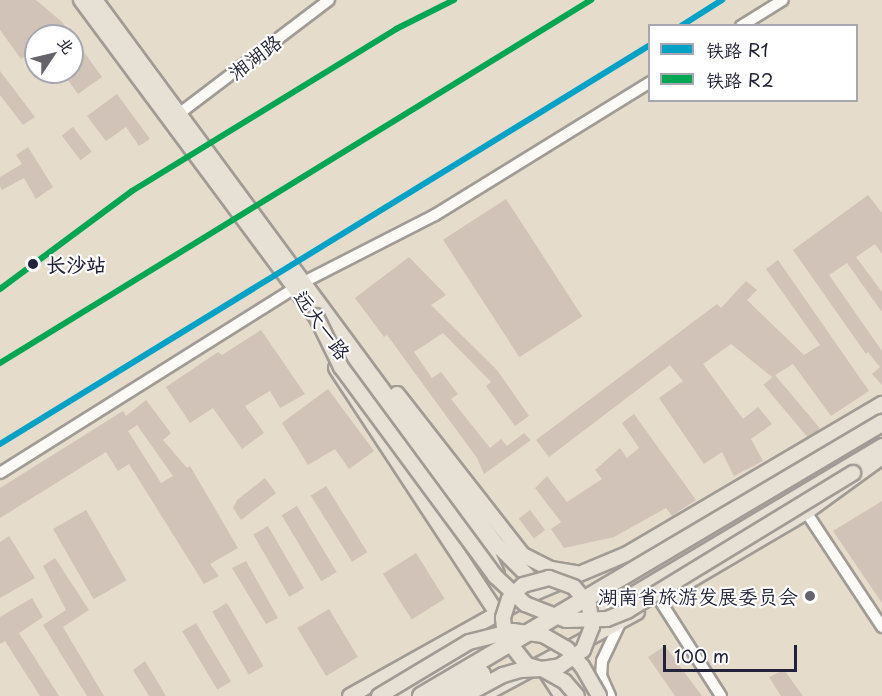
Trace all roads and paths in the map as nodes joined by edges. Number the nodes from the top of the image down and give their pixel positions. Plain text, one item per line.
1 (81, 0) edge
2 (95, 0) edge
3 (329, 0) edge
4 (783, 0) edge
5 (744, 24) edge
6 (648, 83) edge
7 (180, 113) junction
8 (299, 288) junction
9 (316, 316) junction
10 (349, 344) junction
11 (882, 404) edge
12 (882, 423) edge
13 (882, 435) edge
14 (882, 446) edge
15 (882, 456) edge
16 (786, 465) junction
17 (0, 474) edge
18 (806, 512) junction
19 (579, 573) junction
20 (532, 580) junction
21 (581, 592) junction
22 (509, 599) junction
23 (659, 599) junction
24 (498, 615) junction
25 (592, 619) junction
26 (621, 621) junction
27 (882, 627) edge
28 (505, 637) junction
29 (583, 650) junction
30 (541, 666) junction
31 (350, 696) edge
32 (379, 696) edge
33 (400, 696) edge
34 (420, 696) edge
35 (444, 696) edge
36 (464, 696) edge
37 (481, 696) edge
38 (562, 696) edge
39 (577, 696) edge
40 (592, 696) edge
41 (599, 696) edge
42 (610, 696) edge
43 (721, 696) edge

1 - 8 main road, 远大一路
2 - 7 main road, 远大一路
3 - 7 street, 湘湖路
4 - 5 street
6 - 8 street
7 - 8 main road, 远大一路
8 - 9 main road, 远大一路
8 - 10 main road, 远大一路
8 - 17 street
8 - 24 main road
9 - 15 main road, bridge
9 - 22 main road, 远大一路, bridge
10 - 19 main road
10 - 20 main road, 远大一路
11 - 16 main road
12 - 34 highway, bridge
13 - 35 highway, bridge
14 - 25 main road
15 - 18 main road
16 - 19 main road
16 - 21 main road
18 - 23 main road
18 - 27 street
19 - 24 main road
20 - 21 main road, bridge
20 - 22 main road, bridge
21 - 25 main road, bridge
22 - 28 main road, bridge
23 - 26 main road
23 - 43 street
24 - 31 main road
25 - 29 main road, bridge
26 - 30 main road
26 - 42 street
28 - 30 main road, bridge
28 - 33 main road
29 - 30 main road, bridge
29 - 40 main road, bridge
30 - 36 main road, bridge
30 - 37 main road
30 - 38 main road
30 - 39 main road, bridge
32 - 41 main road, bridge

